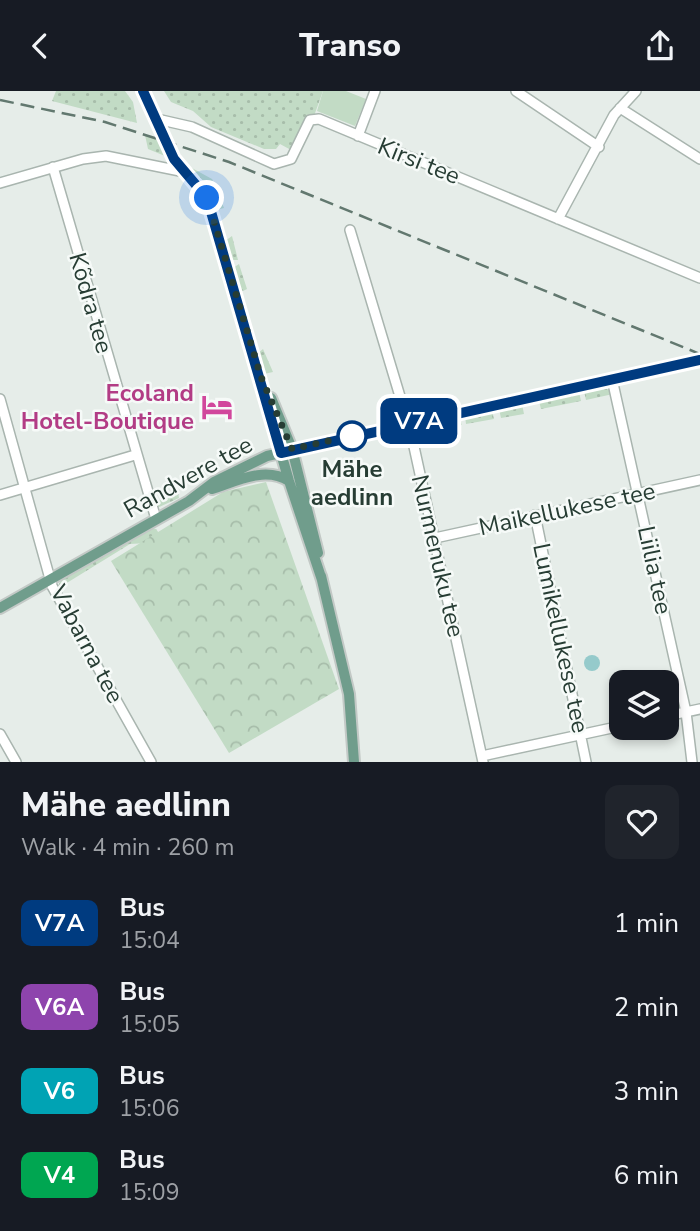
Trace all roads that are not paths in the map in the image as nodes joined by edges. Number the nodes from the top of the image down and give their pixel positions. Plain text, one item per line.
1 (143, 91) edge
2 (375, 91) edge
3 (516, 91) edge
4 (636, 91) edge
5 (620, 108) junction
6 (157, 119) junction
7 (358, 136) junction
8 (599, 147) junction
9 (700, 159) edge
10 (52, 167) junction
11 (185, 172) junction
12 (0, 183) edge
13 (558, 219) junction
14 (350, 230) dead end
15 (700, 278) edge
16 (700, 361) edge
17 (677, 365) joint
18 (261, 377) junction
19 (612, 379) junction
20 (0, 399) edge
21 (408, 424) junction
22 (292, 449) junction
23 (281, 453) junction
24 (135, 455) junction
25 (700, 480) edge
26 (289, 481) junction
27 (26, 488) junction
28 (203, 492) junction
29 (637, 494) junction
30 (0, 495) edge
31 (535, 515) junction
32 (156, 519) junction
33 (435, 538) junction
34 (52, 579) junction
35 (322, 580) junction
36 (0, 608) edge
37 (700, 709) edge
38 (685, 712) junction
39 (679, 713) edge
40 (609, 728) edge
41 (0, 734) edge
42 (581, 734) junction
43 (483, 759) edge
44 (16, 762) edge
45 (151, 762) edge
46 (354, 762) edge
47 (586, 762) edge
48 (692, 762) edge

1 - 6 street
2 - 7 street
3 - 8 street
4 - 5 street
5 - 8 street
5 - 9 street
6 - 7 street, Kirsi tee
6 - 11 street
7 - 13 street, Kirsi tee
8 - 13 street
10 - 11 street
10 - 12 street
10 - 24 street, Kõdra tee
11 - 18 main road
13 - 15 street, Kirsi tee
14 - 21 street, Nurmenuku tee
16 - 17 street, Randvere tee
17 - 19 main road, Randvere tee
18 - 22 main road
18 - 23 main road
19 - 21 main road, Randvere tee
19 - 29 street, Liilia tee
20 - 27 street, Vabarna tee
21 - 22 main road, Randvere tee
21 - 33 street, Nurmenuku tee
22 - 23 main road, Randvere tee
22 - 35 main road
23 - 26 main road
23 - 28 main road, Randvere tee
24 - 27 street
24 - 32 street, Kõdra tee
25 - 29 street, Maikellukese tee
26 - 28 main road
26 - 35 main road
27 - 30 street
27 - 34 street, Vabarna tee
28 - 32 main road, Randvere tee
29 - 31 street, Maikellukese tee
29 - 38 street, Liilia tee
31 - 33 street, Maikellukese tee
31 - 42 street, Lumikellukese tee
32 - 34 main road, Randvere tee
33 - 43 street, Nurmenuku tee
34 - 36 main road, Randvere tee
34 - 45 street, Vabarna tee
35 - 46 main road
37 - 38 street
38 - 39 street
38 - 48 street, Liilia tee
40 - 42 street
41 - 44 street
42 - 43 street
42 - 47 street, Lumikellukese tee

